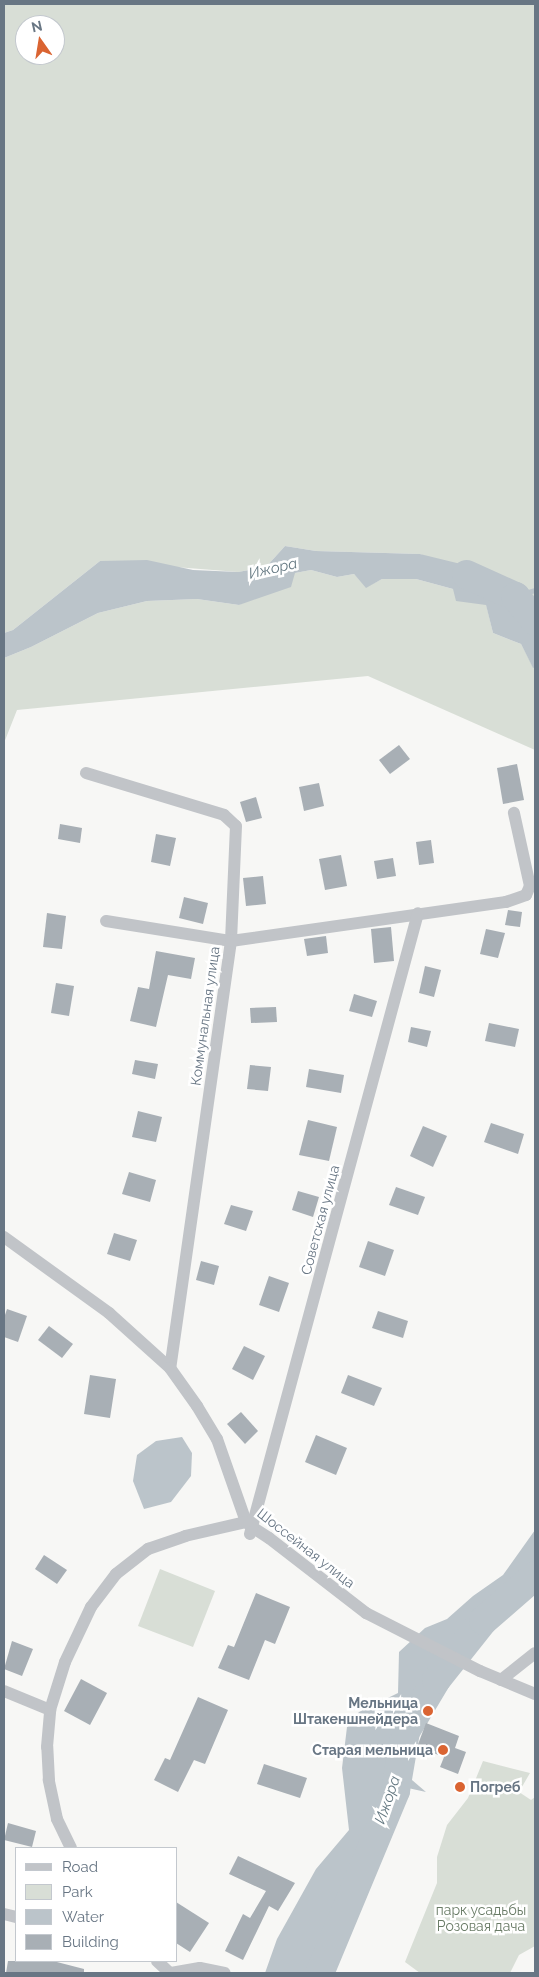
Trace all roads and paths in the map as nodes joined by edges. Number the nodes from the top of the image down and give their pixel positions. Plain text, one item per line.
1 (86, 773) dead end
2 (514, 813) dead end
3 (418, 913) junction
4 (106, 921) dead end
5 (231, 941) junction
6 (4, 1237) edge
7 (170, 1368) junction
8 (249, 1528) junction
9 (535, 1653) edge
10 (501, 1680) junction
11 (4, 1691) edge
12 (535, 1694) edge
13 (50, 1710) junction
14 (71, 1847) edge
15 (158, 1962) edge
16 (170, 1973) edge
17 (224, 1973) edge

1 - 5 street, Коммунальная улица
2 - 3 street
3 - 5 street
3 - 8 street, Советская улица
4 - 5 street
5 - 7 street, Коммунальная улица
6 - 7 street, Шоссейная улица
7 - 8 street, Шоссейная улица
8 - 10 street, Шоссейная улица
8 - 13 street
9 - 10 street
10 - 12 street, Шоссейная улица
11 - 13 street
13 - 14 street
15 - 16 street
16 - 17 street

